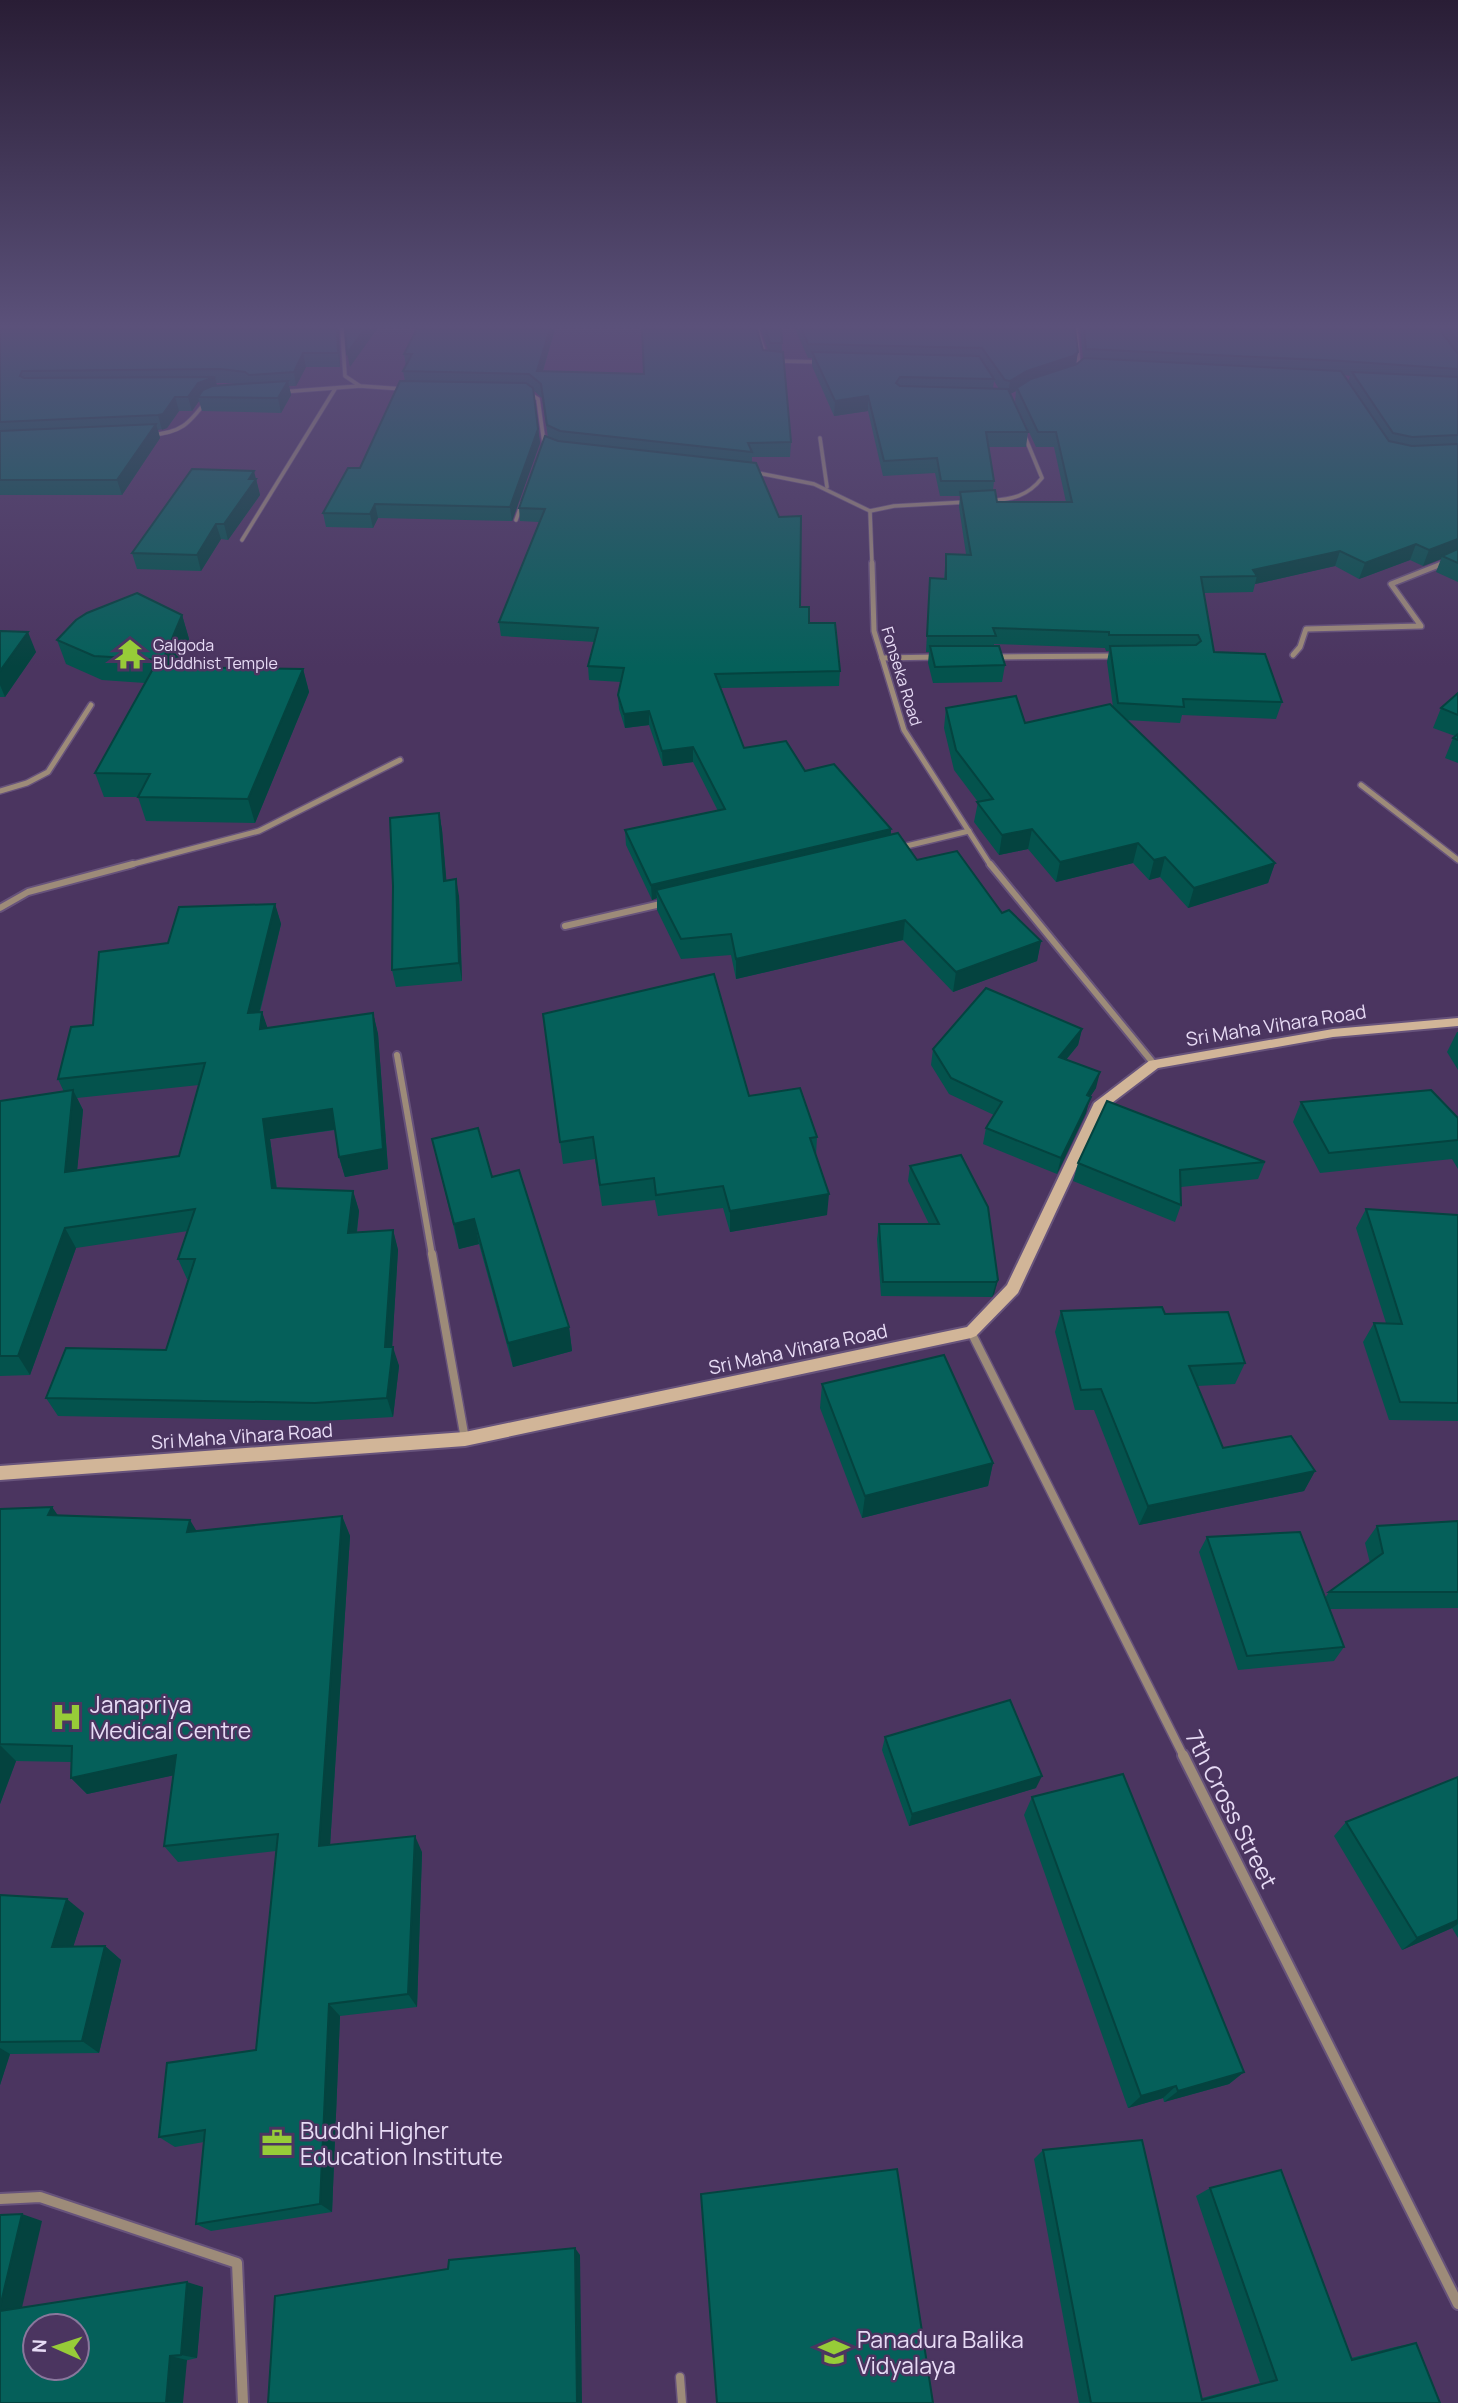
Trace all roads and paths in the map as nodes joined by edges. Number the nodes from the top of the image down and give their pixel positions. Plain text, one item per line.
1 (303, 441) edge
2 (544, 441) edge
3 (821, 441) edge
4 (1027, 441) edge
5 (560, 450) edge
6 (747, 471) edge
7 (827, 487) junction
8 (525, 495) edge
9 (985, 501) edge
10 (973, 502) edge
11 (870, 511) junction
12 (516, 520) dead end
13 (242, 540) dead end
14 (1458, 557) edge
15 (1293, 655) dead end
16 (1124, 656) edge
17 (882, 657) junction
18 (949, 657) edge
19 (990, 657) edge
20 (92, 705) dead end
21 (400, 760) dead end
22 (1361, 785) dead end
23 (0, 791) edge
24 (969, 831) junction
25 (888, 850) edge
26 (1458, 860) edge
27 (673, 901) edge
28 (0, 908) edge
29 (565, 926) dead end
30 (1458, 1022) edge
31 (397, 1055) dead end
32 (1154, 1064) junction
33 (971, 1332) junction
34 (465, 1439) junction
35 (0, 1473) edge
36 (0, 2199) edge
37 (1458, 2304) edge
38 (680, 2377) dead end
39 (243, 2403) edge
40 (682, 2403) edge

1 - 13 street
2 - 5 street
3 - 7 street
4 - 9 street
6 - 7 street
7 - 11 street
8 - 12 street
10 - 11 street
11 - 17 street, Fonseka Road
14 - 15 street
16 - 19 street
17 - 18 street
17 - 24 street, Fonseka Road
20 - 23 street
21 - 28 street
22 - 26 street
24 - 25 street
24 - 32 street, Fonseka Road
27 - 29 street
30 - 32 street, Sri Maha Vihara Road
31 - 34 street
32 - 33 street, Sri Maha Vihara Road
33 - 34 street, Sri Maha Vihara Road
33 - 37 street, 7th Cross Street
34 - 35 street, Sri Maha Vihara Road
36 - 39 street
38 - 40 lane

